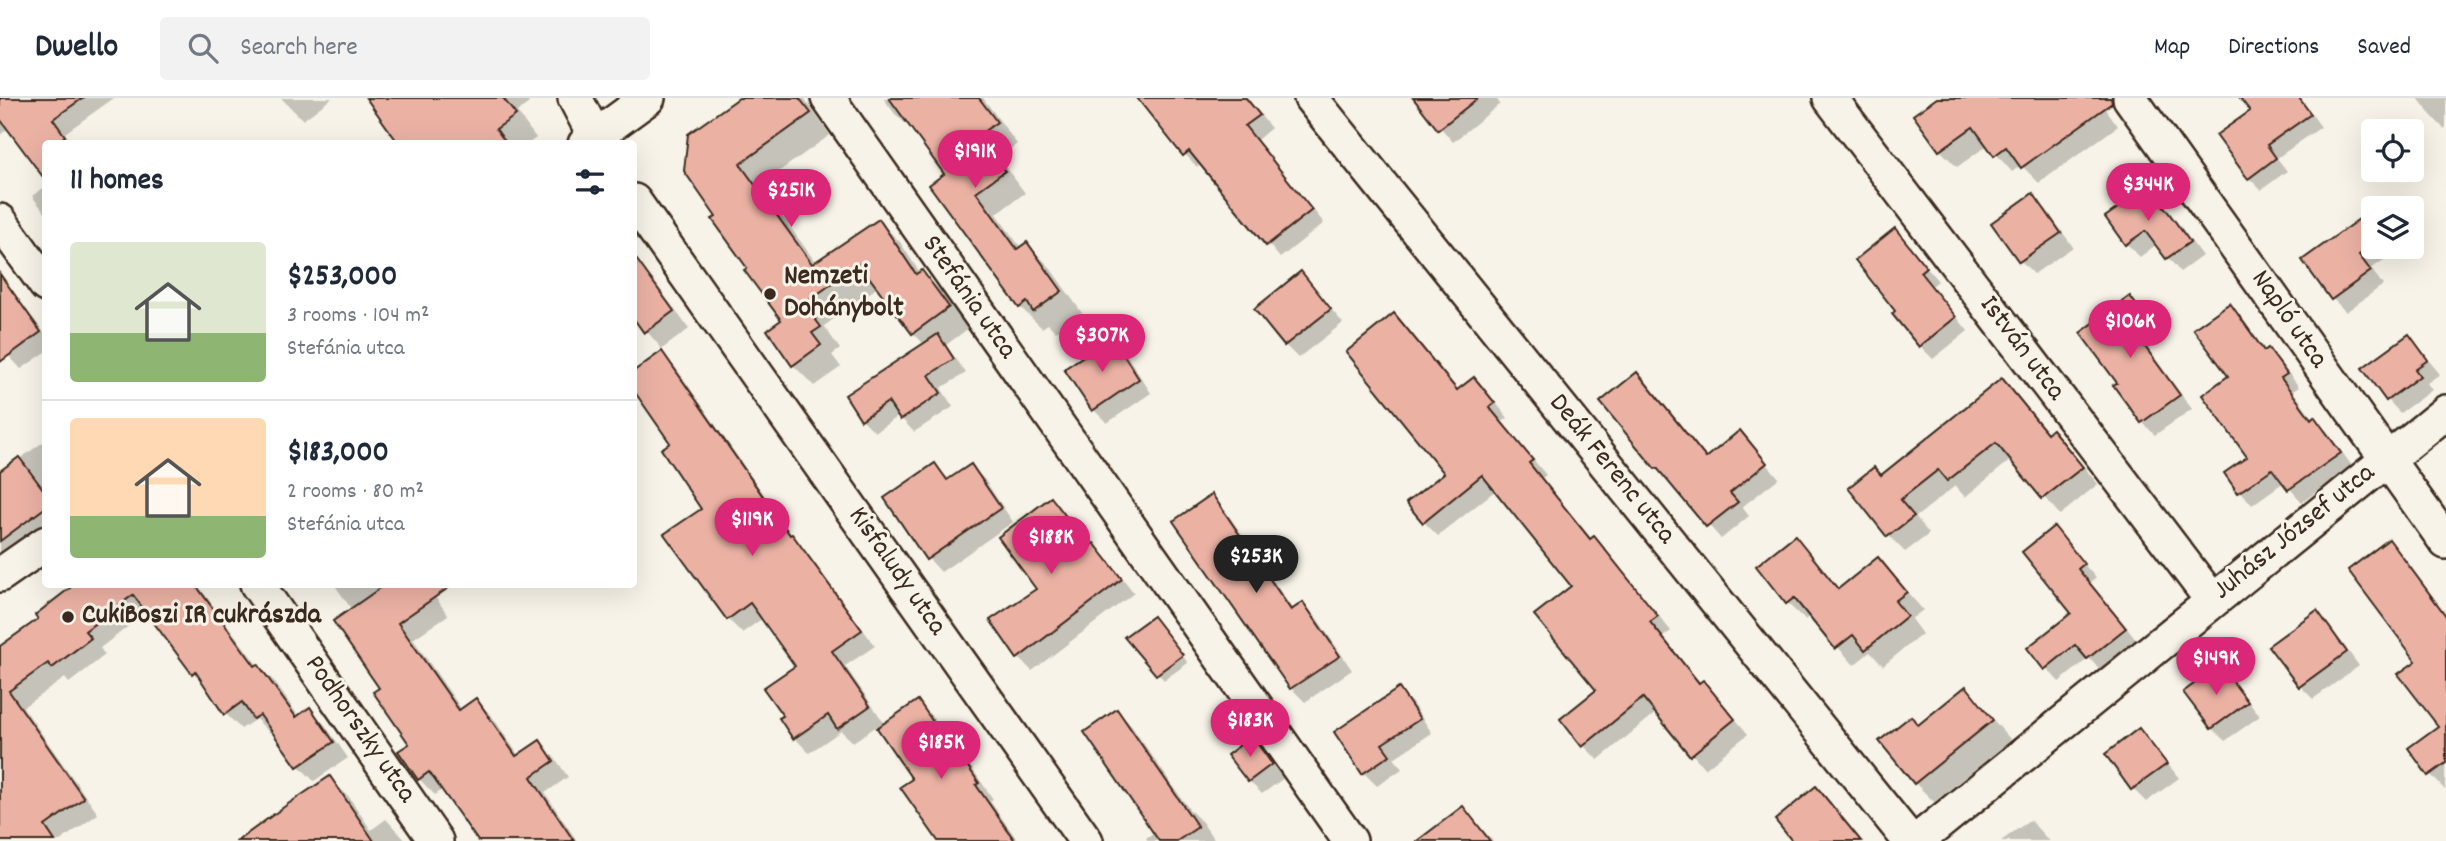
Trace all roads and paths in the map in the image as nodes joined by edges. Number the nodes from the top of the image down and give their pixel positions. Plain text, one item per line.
1 (575, 98) edge
2 (648, 98) edge
3 (828, 98) edge
4 (1311, 98) edge
5 (1830, 98) edge
6 (2130, 98) edge
7 (593, 140) edge
8 (594, 140) edge
9 (637, 205) edge
10 (0, 221) edge
11 (42, 279) edge
12 (2446, 412) edge
13 (2387, 459) junction
14 (2446, 542) edge
15 (42, 545) edge
16 (0, 575) edge
17 (260, 588) edge
18 (2212, 600) junction
19 (436, 841) edge
20 (1086, 841) edge
21 (1350, 841) edge
22 (1910, 841) edge
23 (1917, 841) edge

1 - 7 street
2 - 8 street
3 - 21 street, Stefánia utca
4 - 22 street, Deák Ferenc utca
5 - 18 street, István utca
6 - 13 street, Napló utca
9 - 20 street, Kisfaludy utca
10 - 11 street
12 - 13 street, Juhász József utca
13 - 14 street, Napló utca
13 - 18 street, Juhász József utca
15 - 16 street
17 - 19 street, Podhorszky utca
18 - 23 street, Juhász József utca

